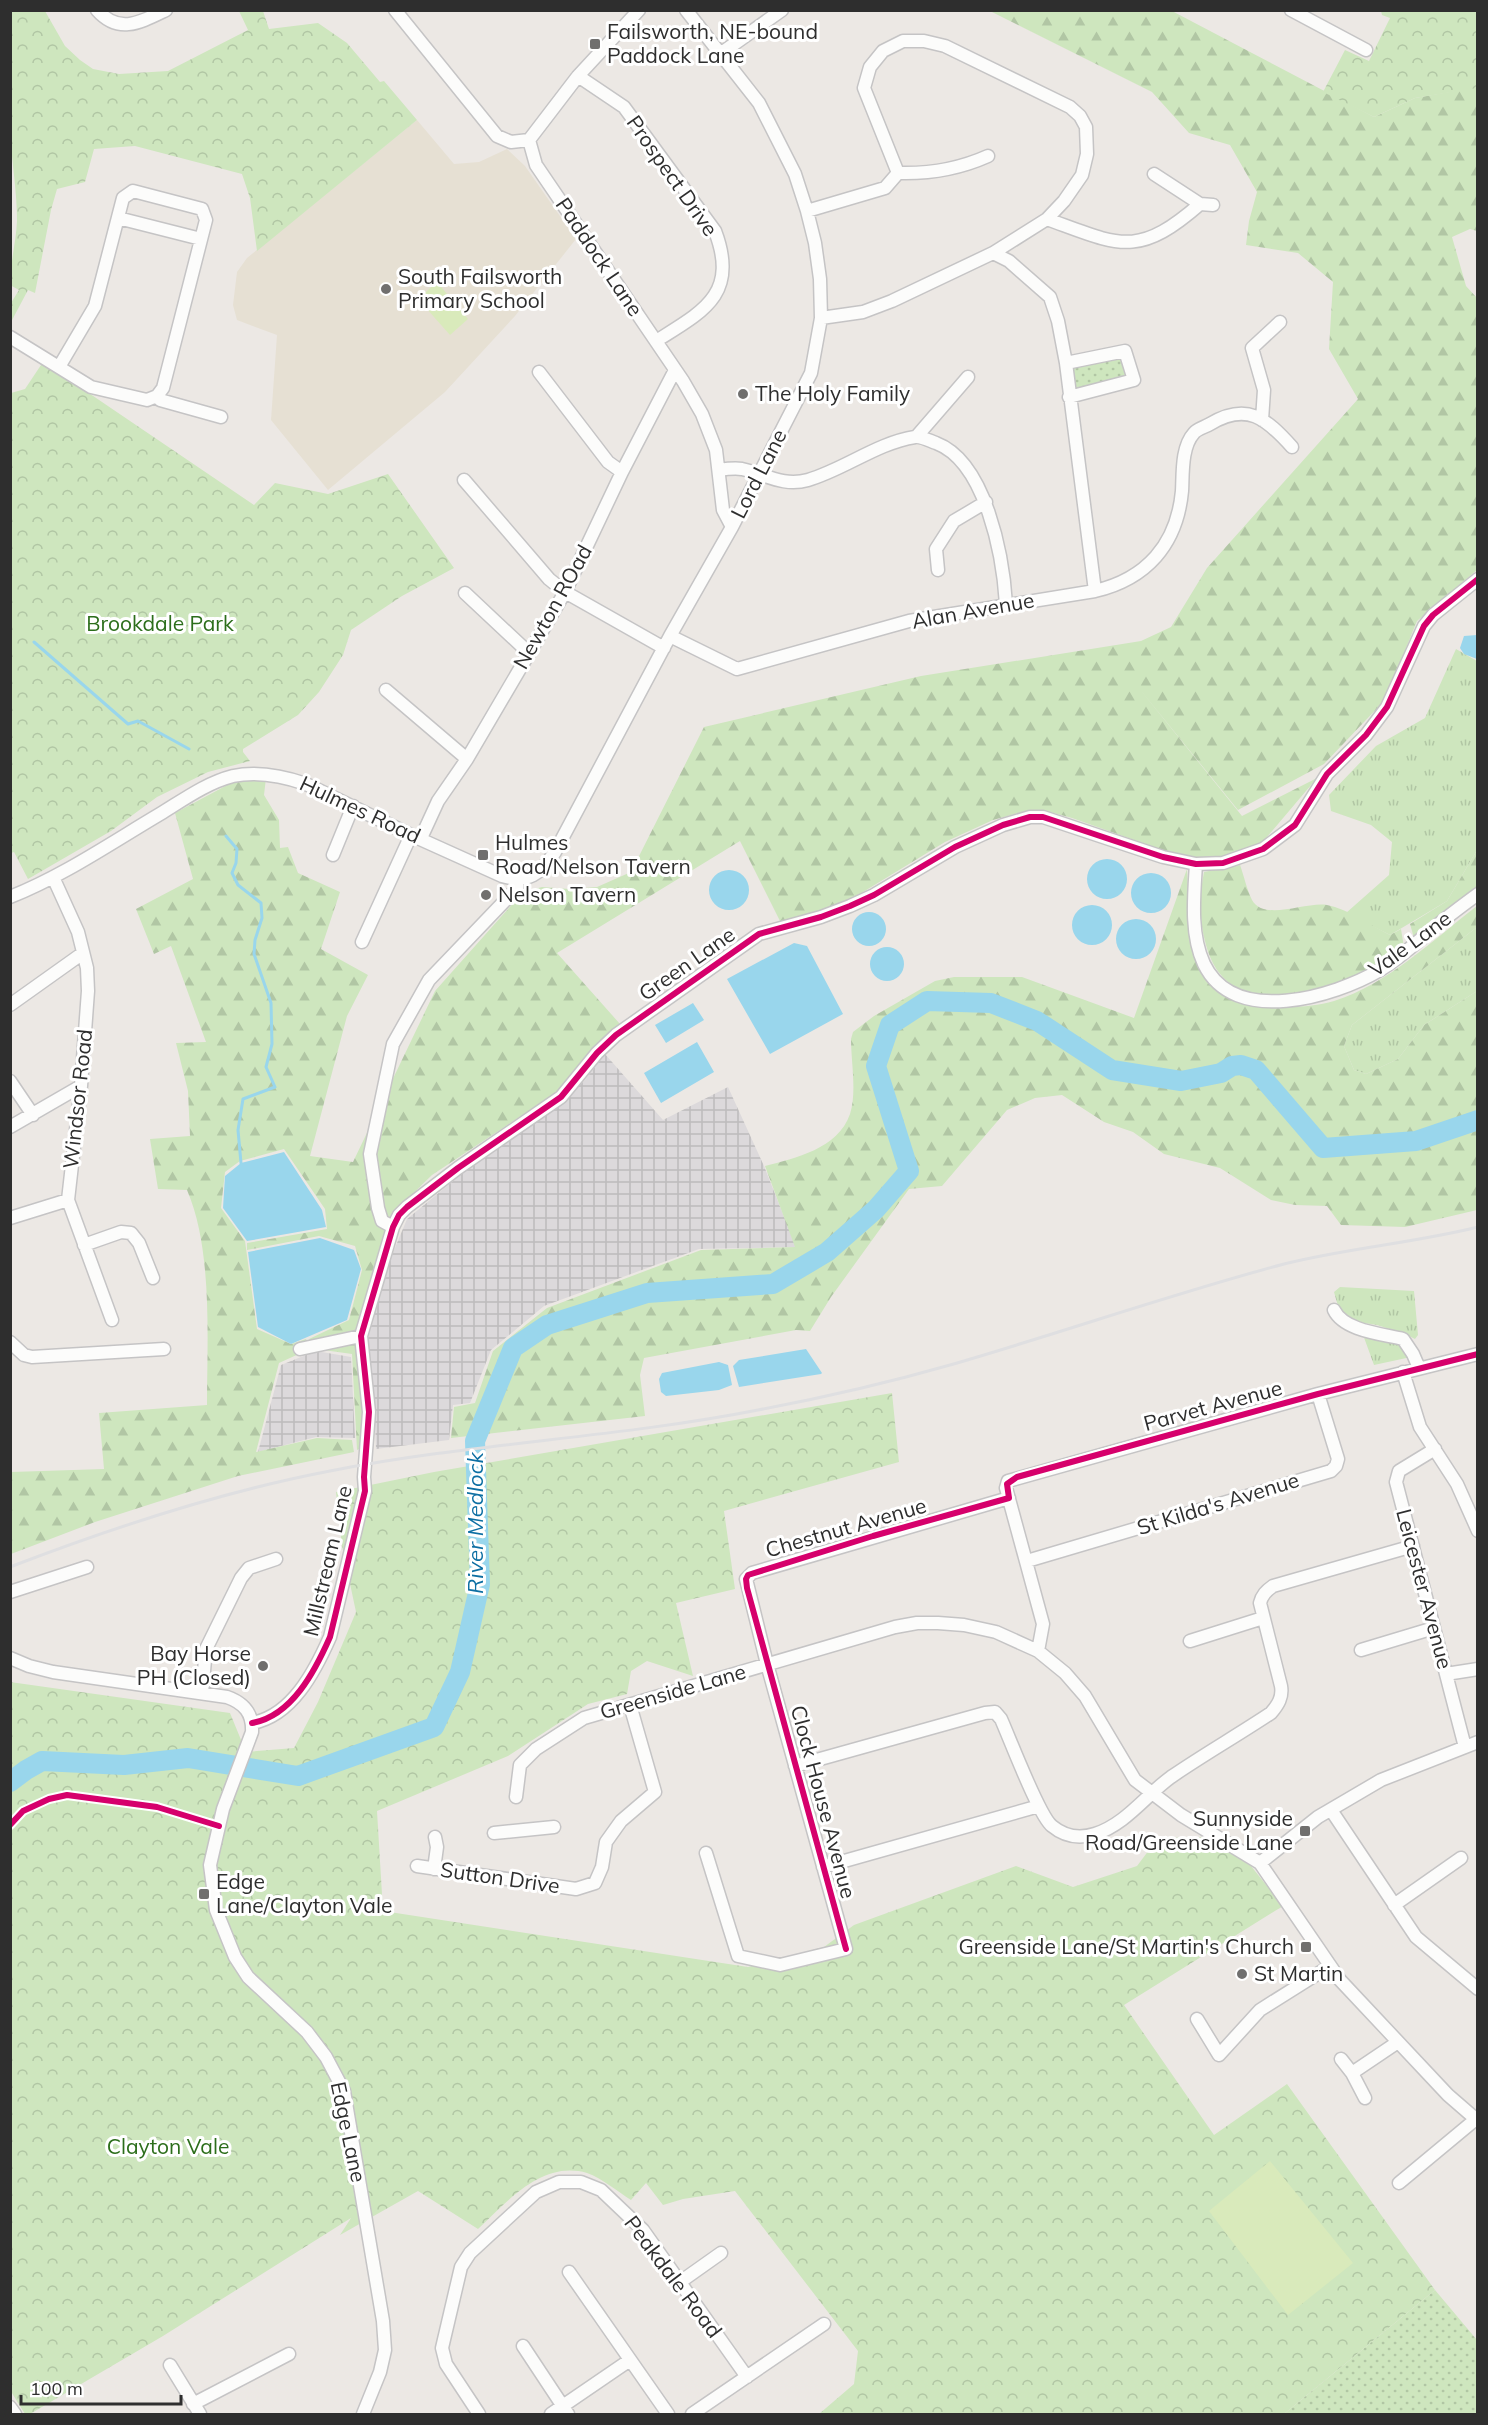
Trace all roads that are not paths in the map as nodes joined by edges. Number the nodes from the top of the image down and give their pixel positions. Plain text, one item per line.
1 (98, 10) edge
2 (166, 10) edge
3 (395, 10) edge
4 (639, 10) edge
5 (686, 10) edge
6 (782, 10) edge
7 (1290, 10) edge
8 (1366, 50) dead end
9 (720, 54) junction
10 (578, 76) junction
11 (529, 140) junction
12 (988, 156) dead end
13 (898, 172) junction
14 (1154, 174) dead end
15 (807, 211) junction
16 (118, 218) junction
17 (1047, 219) junction
18 (201, 239) junction
19 (993, 253) junction
20 (821, 318) junction
21 (1280, 322) dead end
22 (10, 337) edge
23 (656, 341) junction
24 (1066, 363) junction
25 (59, 367) junction
26 (675, 370) junction
27 (539, 372) dead end
28 (968, 377) dead end
29 (157, 396) junction
30 (1069, 397) junction
31 (221, 417) dead end
32 (1262, 420) junction
33 (917, 436) junction
34 (1292, 447) dead end
35 (719, 470) junction
36 (622, 472) junction
37 (759, 475) junction
38 (464, 480) dead end
39 (986, 502) junction
40 (732, 527) junction
41 (939, 570) dead end
42 (1478, 579) edge
43 (1095, 591) junction
44 (565, 592) junction
45 (465, 593) dead end
46 (1006, 604) junction
47 (670, 636) junction
48 (664, 648) junction
49 (529, 653) junction
50 (386, 690) dead end
51 (467, 759) junction
52 (353, 806) junction
53 (416, 837) junction
54 (333, 855) dead end
55 (1196, 864) junction
56 (53, 877) junction
57 (518, 879) junction
58 (1478, 894) edge
59 (10, 897) edge
60 (362, 942) dead end
61 (83, 953) junction
62 (10, 1005) edge
63 (10, 1081) edge
64 (81, 1086) junction
65 (33, 1115) junction
66 (10, 1127) edge
67 (68, 1200) junction
68 (10, 1218) edge
69 (393, 1227) junction
70 (84, 1245) junction
71 (153, 1278) dead end
72 (1334, 1310) dead end
73 (112, 1320) dead end
74 (361, 1336) junction
75 (10, 1342) edge
76 (164, 1349) dead end
77 (300, 1349) dead end
78 (1478, 1354) edge
79 (1419, 1368) junction
80 (1403, 1372) junction
81 (1318, 1395) junction
82 (1435, 1449) junction
83 (1009, 1498) junction
84 (1478, 1531) edge
85 (1413, 1546) junction
86 (276, 1559) dead end
87 (1027, 1561) junction
88 (87, 1567) dead end
89 (10, 1592) edge
90 (1263, 1618) junction
91 (1434, 1628) junction
92 (1190, 1641) dead end
93 (1361, 1650) dead end
94 (1038, 1651) junction
95 (10, 1658) edge
96 (767, 1664) junction
97 (1478, 1669) edge
98 (1446, 1674) junction
99 (202, 1693) junction
100 (630, 1705) junction
101 (252, 1723) junction
102 (1478, 1742) edge
103 (1465, 1747) junction
104 (795, 1766) junction
105 (1151, 1794) junction
106 (516, 1797) dead end
107 (1040, 1806) junction
108 (1331, 1810) junction
109 (554, 1827) dead end
110 (494, 1833) dead end
111 (435, 1837) dead end
112 (706, 1853) dead end
113 (1461, 1858) dead end
114 (1260, 1863) junction
115 (417, 1866) dead end
116 (823, 1867) junction
117 (434, 1869) junction
118 (1394, 1905) junction
119 (1330, 1965) junction
120 (1476, 1986) edge
121 (1197, 2019) dead end
122 (1398, 2042) junction
123 (1341, 2059) dead end
124 (1352, 2073) junction
125 (1365, 2098) dead end
126 (1477, 2120) edge
127 (1399, 2184) dead end
128 (721, 2253) dead end
129 (569, 2272) dead end
130 (680, 2282) junction
131 (824, 2324) dead end
132 (523, 2346) dead end
133 (289, 2354) dead end
134 (630, 2360) junction
135 (170, 2366) dead end
136 (747, 2377) junction
137 (10, 2407) edge
138 (196, 2409) edge
139 (566, 2411) edge
140 (366, 2412) edge
141 (15, 2415) edge
142 (479, 2415) edge
143 (551, 2415) edge
144 (668, 2415) edge
145 (692, 2415) edge

1 - 2 street
3 - 11 street
4 - 10 street
5 - 9 street, Lord Lane
6 - 9 street
7 - 8 street
9 - 15 street, Lord Lane
10 - 11 street
10 - 23 street, Prospect Drive
11 - 23 street, Paddock Lane
12 - 13 street
13 - 15 street
13 - 17 street
14 - 17 street
15 - 20 street, Lord Lane
16 - 18 street
16 - 18 street
16 - 25 street
17 - 19 street
18 - 29 street
19 - 20 street
19 - 24 street
20 - 37 street, Lord Lane
21 - 32 street
22 - 25 street
23 - 26 street, Paddock Lane
24 - 30 street
24 - 30 street
25 - 29 street
26 - 35 street, Paddock Lane
26 - 36 street, Newton ROad
27 - 36 street
28 - 33 street
29 - 31 street
30 - 43 street
32 - 34 street
32 - 43 street, Alan Avenue
33 - 37 street
33 - 39 street
35 - 37 street
35 - 40 street, Paddock Lane
36 - 44 street, Newton ROad
37 - 40 street, Lord Lane
38 - 44 street
39 - 41 street
39 - 46 street
40 - 47 street, Lord Lane
42 - 55 street, Green Lane
43 - 46 street, Alan Avenue
44 - 48 street
44 - 49 street, Newton ROad
45 - 49 street
46 - 47 street, Alan Avenue
47 - 48 street, Lord Lane
48 - 57 street, Lord Lane
49 - 51 street, Newton ROad
50 - 51 street
51 - 53 street, Newton ROad
52 - 53 street, Hulmes Road
52 - 54 street
52 - 56 street, Hulmes Road
53 - 57 street, Hulmes Road
53 - 60 street, Newton ROad
55 - 58 street, Vale Lane
55 - 69 street, Green Lane
56 - 59 street, Hulmes Road
56 - 61 street, Windsor Road
57 - 69 street
61 - 62 street
61 - 64 street, Windsor Road
63 - 65 street
64 - 65 street
64 - 67 street, Windsor Road
65 - 66 street
67 - 68 street
67 - 70 street, Windsor Road
69 - 74 street, Green Lane
70 - 71 street
70 - 73 street, Windsor Road
72 - 79 street
74 - 77 street
74 - 101 street, Millstream Lane
75 - 76 street
78 - 79 street, Parvet Avenue
79 - 80 street, Parvet Avenue
80 - 81 street, Parvet Avenue
80 - 82 street
81 - 83 street, Parvet Avenue
81 - 87 street, St Kilda's Avenue
82 - 84 street
82 - 85 street, Leicester Avenue
83 - 87 street
83 - 96 street, Chestnut Avenue
85 - 90 street
85 - 91 street, Leicester Avenue
86 - 99 street
87 - 94 street
88 - 89 street
90 - 92 street
90 - 105 street
91 - 93 street
91 - 98 street, Leicester Avenue
94 - 96 street, Greenside Lane
94 - 105 street, Greenside Lane
95 - 99 street
96 - 100 street, Greenside Lane
96 - 104 street, Clock House Avenue
97 - 98 street
98 - 103 street, Leicester Avenue
99 - 101 street
100 - 106 street, Greenside Lane
100 - 117 street, Sutton Drive
101 - 140 street, Edge Lane
102 - 103 street
103 - 108 street
104 - 107 street
104 - 116 street, Clock House Avenue
105 - 107 street
105 - 114 street, Greenside Lane
107 - 116 street
108 - 114 street
108 - 118 street
109 - 110 street
111 - 117 street
112 - 116 street, Clock House Avenue
113 - 118 street
114 - 119 street, Greenside Lane
115 - 117 street, Sutton Drive
118 - 120 street
119 - 121 street
119 - 122 street, Greenside Lane
122 - 124 street
122 - 126 street, Greenside Lane
123 - 124 street
124 - 125 street
126 - 127 street
128 - 130 street
129 - 134 street
130 - 136 street, Peakdale Road
130 - 142 street, Peakdale Road
131 - 136 street
132 - 139 street
133 - 138 street
134 - 139 street
134 - 144 street
135 - 138 street
136 - 145 street
137 - 141 street
139 - 143 street

